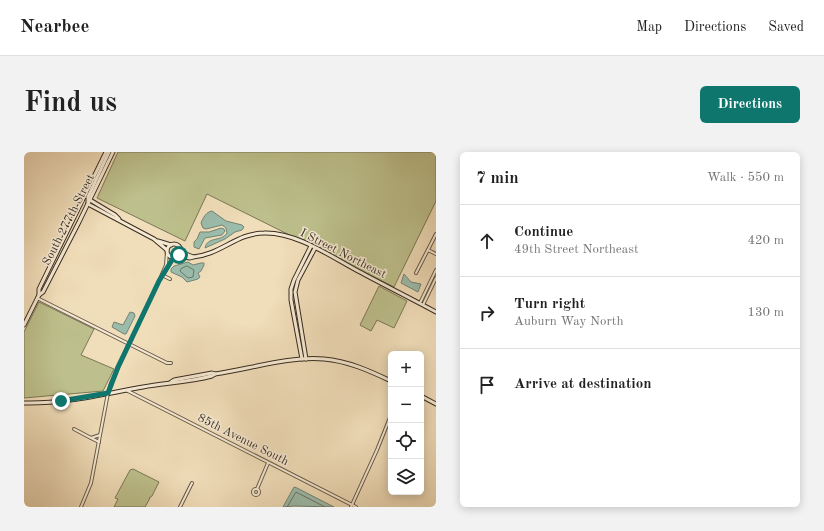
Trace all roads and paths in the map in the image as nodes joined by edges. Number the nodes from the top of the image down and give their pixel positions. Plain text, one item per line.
1 (108, 152) edge
2 (113, 152) edge
3 (89, 202) junction
4 (76, 213) junction
5 (436, 234) edge
6 (154, 239) junction
7 (171, 245) junction
8 (311, 246) junction
9 (315, 248) junction
10 (428, 250) junction
11 (167, 251) junction
12 (181, 252) junction
13 (436, 254) edge
14 (177, 257) junction
15 (193, 257) junction
16 (436, 270) edge
17 (416, 273) dead end
18 (162, 275) junction
19 (436, 278) edge
20 (170, 280) dead end
21 (159, 281) junction
22 (38, 296) junction
23 (421, 304) junction
24 (436, 312) edge
25 (24, 325) edge
26 (129, 344) junction
27 (304, 359) junction
28 (171, 363) dead end
29 (214, 374) junction
30 (388, 381) edge
31 (171, 382) junction
32 (126, 390) junction
33 (108, 393) junction
34 (424, 398) edge
35 (24, 403) edge
36 (436, 404) edge
37 (388, 422) edge
38 (74, 430) dead end
39 (100, 435) junction
40 (91, 438) junction
41 (99, 442) junction
42 (268, 463) junction
43 (192, 483) dead end
44 (257, 489) dead end
45 (351, 506) edge
46 (81, 507) edge
47 (180, 507) edge
48 (356, 507) edge

1 - 3 main road
1 - 4 main road, South 277th Street
2 - 3 main road, South 277th Street
3 - 4 main road
3 - 6 main road
3 - 22 main road, South 277th Street
4 - 22 main road, South 277th Street
5 - 10 street
6 - 7 main road
6 - 11 main road
7 - 11 main road
7 - 12 main road
8 - 9 main road, I Street Northeast
8 - 15 main road, I Street Northeast
8 - 27 main road
9 - 23 main road, I Street Northeast
9 - 27 main road
10 - 13 street
10 - 17 street
11 - 14 main road
11 - 21 street
12 - 14 main road
12 - 15 main road
14 - 15 main road, I Street Northeast
14 - 18 street
16 - 23 street
18 - 20 street
18 - 21 street
19 - 23 street
21 - 26 street
22 - 25 main road, South 277th Street
22 - 26 street
23 - 24 main road, I Street Northeast
26 - 28 street
26 - 33 street
27 - 29 main road
27 - 30 main road
29 - 31 main road
29 - 31 main road
31 - 32 main road
32 - 33 main road
32 - 42 street, 85th Avenue South
33 - 35 main road
33 - 39 street
34 - 36 main road
37 - 45 street
38 - 40 street
39 - 40 street
39 - 41 street
40 - 41 street
41 - 46 street
42 - 44 street
42 - 45 street, 85th Avenue South
43 - 47 street
45 - 48 street, 85th Avenue South

